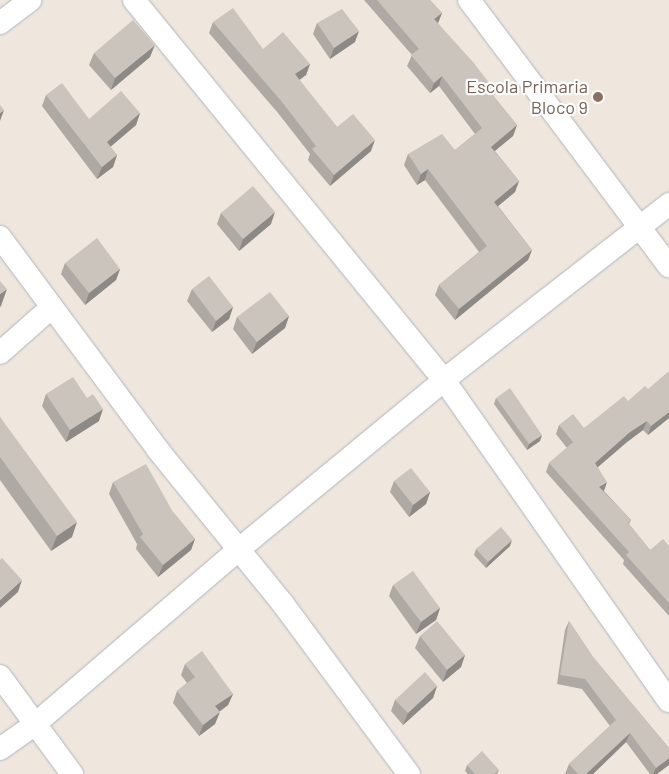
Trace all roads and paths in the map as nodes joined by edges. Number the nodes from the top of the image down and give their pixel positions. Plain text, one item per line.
1 (30, 0) edge
2 (134, 0) edge
3 (469, 0) edge
4 (0, 23) edge
5 (669, 204) edge
6 (640, 228) junction
7 (0, 237) edge
8 (669, 266) edge
9 (52, 307) junction
10 (0, 353) edge
11 (444, 380) junction
12 (238, 550) junction
13 (0, 676) edge
14 (669, 701) edge
15 (34, 725) junction
16 (0, 749) edge
17 (72, 774) edge
18 (409, 774) edge

1 - 4 street
2 - 11 street
3 - 6 street
5 - 6 street
6 - 8 street
6 - 11 street
7 - 9 street
9 - 10 street
9 - 12 street
11 - 12 street
11 - 14 street
12 - 15 street
12 - 18 street
13 - 15 street
15 - 16 street
15 - 17 street

